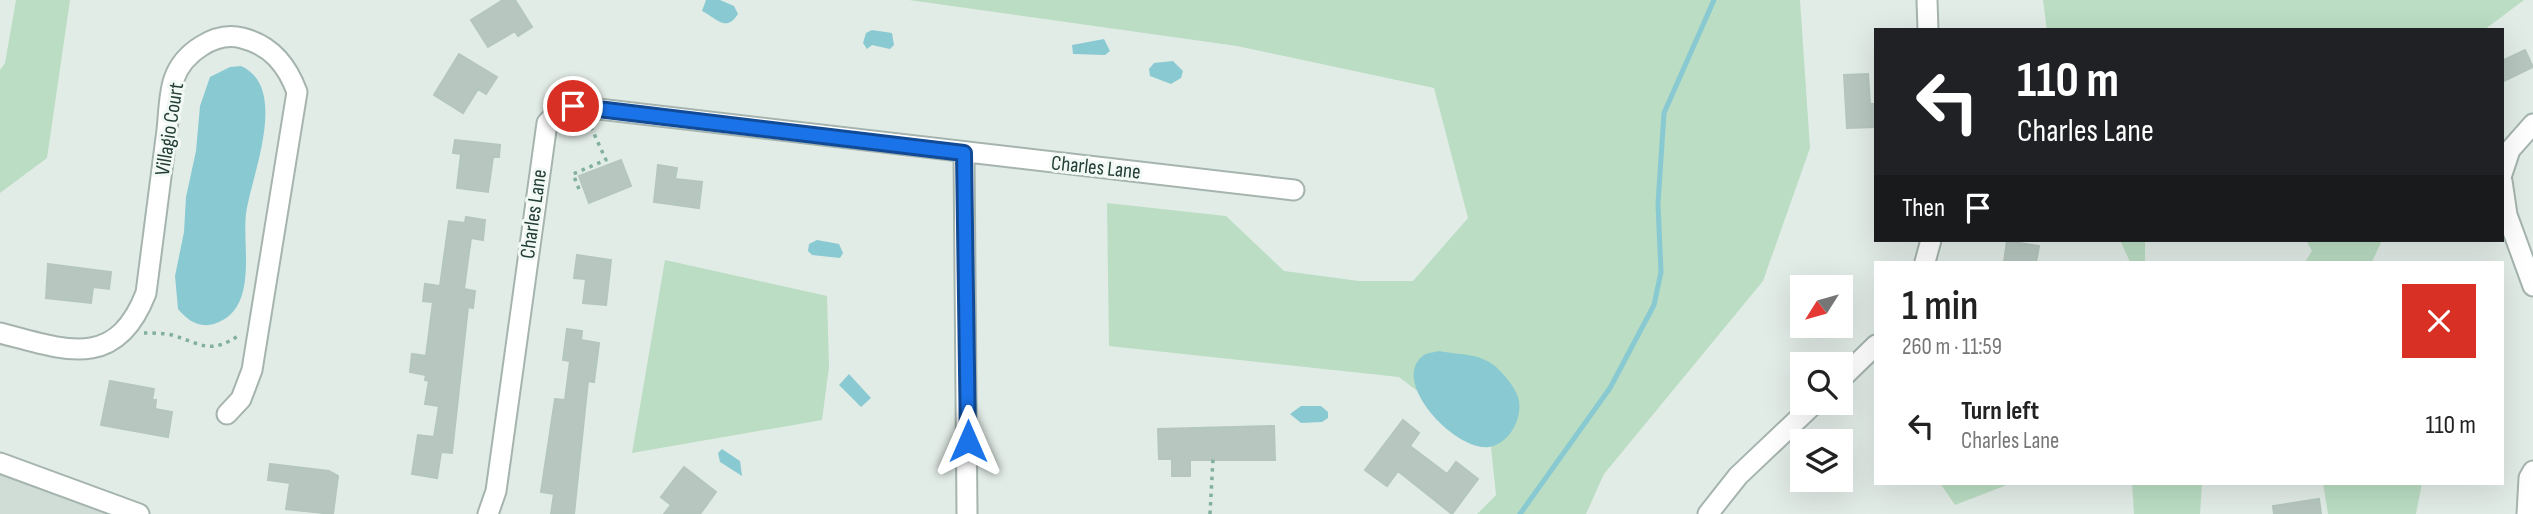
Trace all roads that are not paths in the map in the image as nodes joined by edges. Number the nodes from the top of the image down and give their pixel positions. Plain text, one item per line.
1 (1927, 0) edge
2 (1928, 28) edge
3 (2533, 124) edge
4 (964, 153) junction
5 (2504, 168) edge
6 (1294, 190) dead end
7 (2504, 195) edge
8 (1930, 242) edge
9 (1925, 261) edge
10 (2533, 286) edge
11 (0, 334) edge
12 (1874, 347) edge
13 (1853, 367) edge
14 (227, 414) dead end
15 (1802, 415) edge
16 (0, 463) edge
17 (2533, 471) edge
18 (139, 514) edge
19 (488, 514) edge
20 (967, 514) edge
21 (1708, 514) edge
22 (2527, 514) edge

1 - 2 street
3 - 5 street
4 - 6 street, Charles Lane
4 - 19 street, Charles Lane
4 - 20 street
7 - 10 street
8 - 9 street
11 - 14 street, Villagio Court
12 - 13 street
15 - 21 street
16 - 18 street
17 - 22 street

